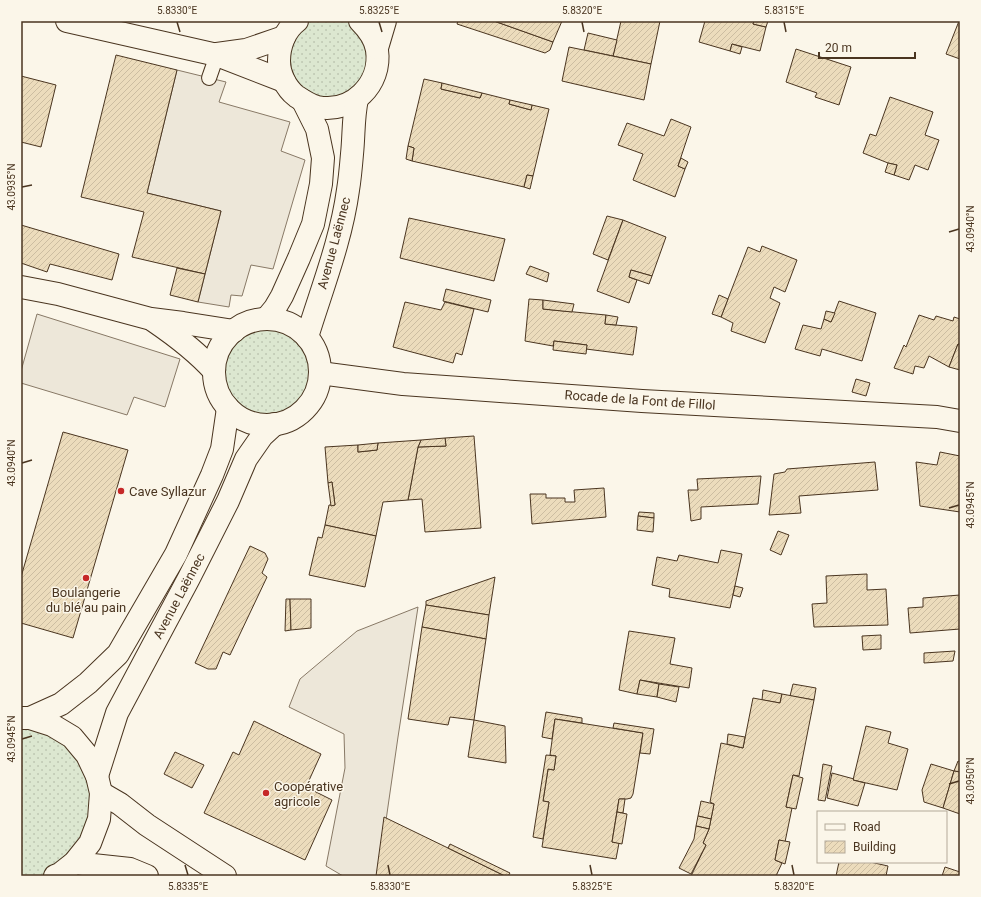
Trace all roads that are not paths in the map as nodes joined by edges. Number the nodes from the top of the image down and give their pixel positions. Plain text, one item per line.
1 (68, 21) edge
2 (360, 21) edge
3 (385, 21) edge
4 (290, 29) edge
5 (377, 48) junction
6 (216, 55) junction
7 (208, 78) dead end
8 (284, 81) junction
9 (357, 99) junction
10 (303, 101) junction
11 (21, 287) edge
12 (151, 319) junction
13 (266, 319) junction
14 (234, 331) junction
15 (307, 337) junction
16 (214, 371) junction
17 (320, 373) junction
18 (228, 408) junction
19 (960, 421) edge
20 (275, 424) junction
21 (25, 718) edge
22 (99, 784) junction
23 (74, 863) junction
24 (55, 876) edge
25 (147, 876) edge
26 (225, 876) edge

1 - 6 main road
2 - 5 main road
3 - 5 main road
4 - 6 main road
4 - 8 main road
5 - 9 main road
6 - 7 lane
6 - 8 main road
8 - 10 main road
9 - 10 main road
9 - 15 main road, Avenue Laënnec
10 - 13 main road, Avenue Laënnec
11 - 12 main road
12 - 14 main road
12 - 16 main road
13 - 14 main road
13 - 15 main road
14 - 16 main road
15 - 17 main road
16 - 18 main road
17 - 19 main road, Rocade de la Font de Fillol
17 - 20 main road
18 - 20 main road
18 - 21 main road, Avenue Laënnec
20 - 22 main road, Avenue Laënnec
21 - 22 main road
22 - 23 main road, Avenue Laënnec
22 - 26 main road
23 - 24 main road, Avenue Laënnec
23 - 25 main road

